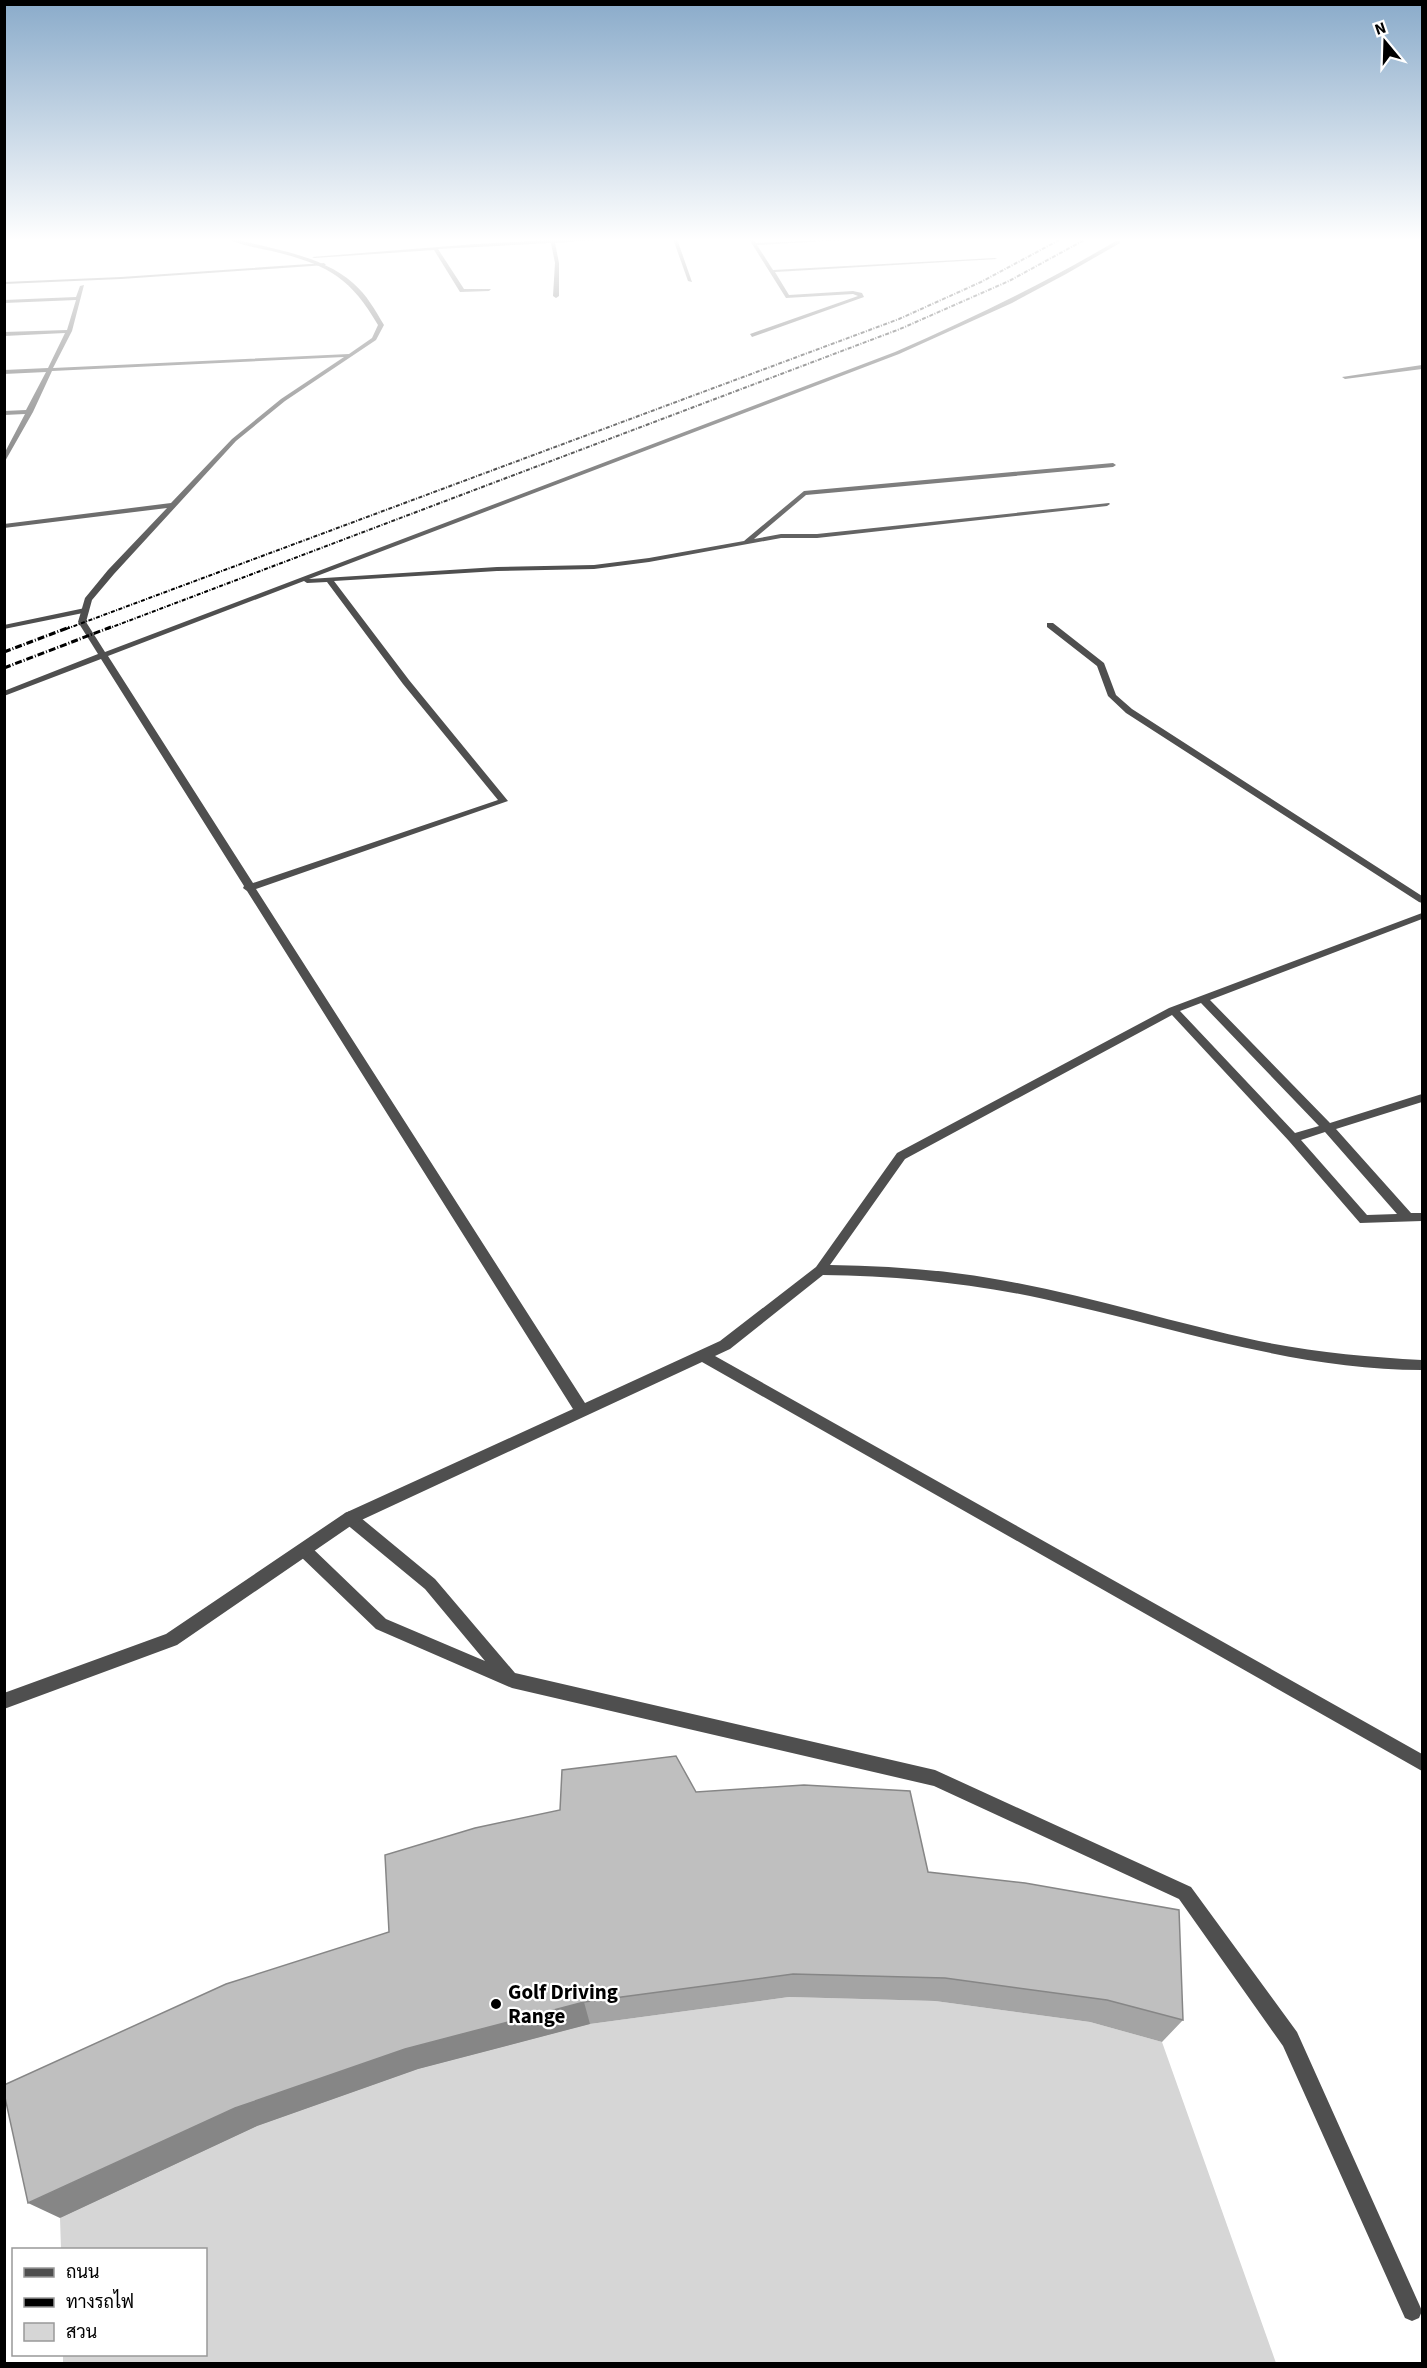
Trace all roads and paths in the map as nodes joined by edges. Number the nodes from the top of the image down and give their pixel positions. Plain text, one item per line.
1 (61, 350) edge
2 (344, 350) edge
3 (360, 350) edge
4 (901, 350) edge
5 (352, 355) junction
6 (197, 362) junction
7 (1422, 367) edge
8 (52, 370) junction
9 (4, 372) edge
10 (1345, 377) dead end
11 (30, 412) junction
12 (4, 413) edge
13 (5, 457) edge
14 (1113, 465) dead end
15 (1107, 504) dead end
16 (174, 505) junction
17 (4, 526) edge
18 (746, 542) junction
19 (329, 580) junction
20 (293, 582) junction
21 (85, 610) junction
22 (1050, 625) dead end
23 (4, 627) edge
24 (101, 655) junction
25 (4, 693) edge
26 (248, 888) junction
27 (1422, 900) edge
28 (1422, 916) edge
29 (1203, 999) junction
30 (1173, 1010) junction
31 (1422, 1098) edge
32 (1329, 1129) junction
33 (1293, 1138) junction
34 (1407, 1217) junction
35 (1422, 1217) edge
36 (820, 1270) junction
37 (702, 1355) junction
38 (1422, 1365) edge
39 (582, 1411) junction
40 (350, 1518) junction
41 (304, 1550) junction
42 (512, 1680) junction
43 (4, 1701) edge
44 (1422, 1763) edge
45 (1412, 2311) dead end

1 - 8 street
2 - 6 street
3 - 5 street
4 - 20 street
5 - 6 street
5 - 16 street
6 - 8 street
7 - 10 street
8 - 9 street
8 - 11 street
11 - 12 street
11 - 13 street
14 - 18 street
15 - 18 street
16 - 17 street
16 - 21 street
18 - 19 street
19 - 20 street
19 - 26 street
20 - 24 street
21 - 23 street
21 - 24 street
22 - 27 street
24 - 25 street
24 - 26 street
26 - 39 street
28 - 29 street
29 - 30 street
29 - 32 street
30 - 33 street
30 - 36 street
31 - 32 street
32 - 33 street
32 - 34 street
33 - 34 street
34 - 35 street
36 - 37 street
36 - 38 street
37 - 39 street
37 - 44 street
39 - 40 street
40 - 41 street
40 - 42 street
41 - 42 street
41 - 43 street
42 - 45 street

